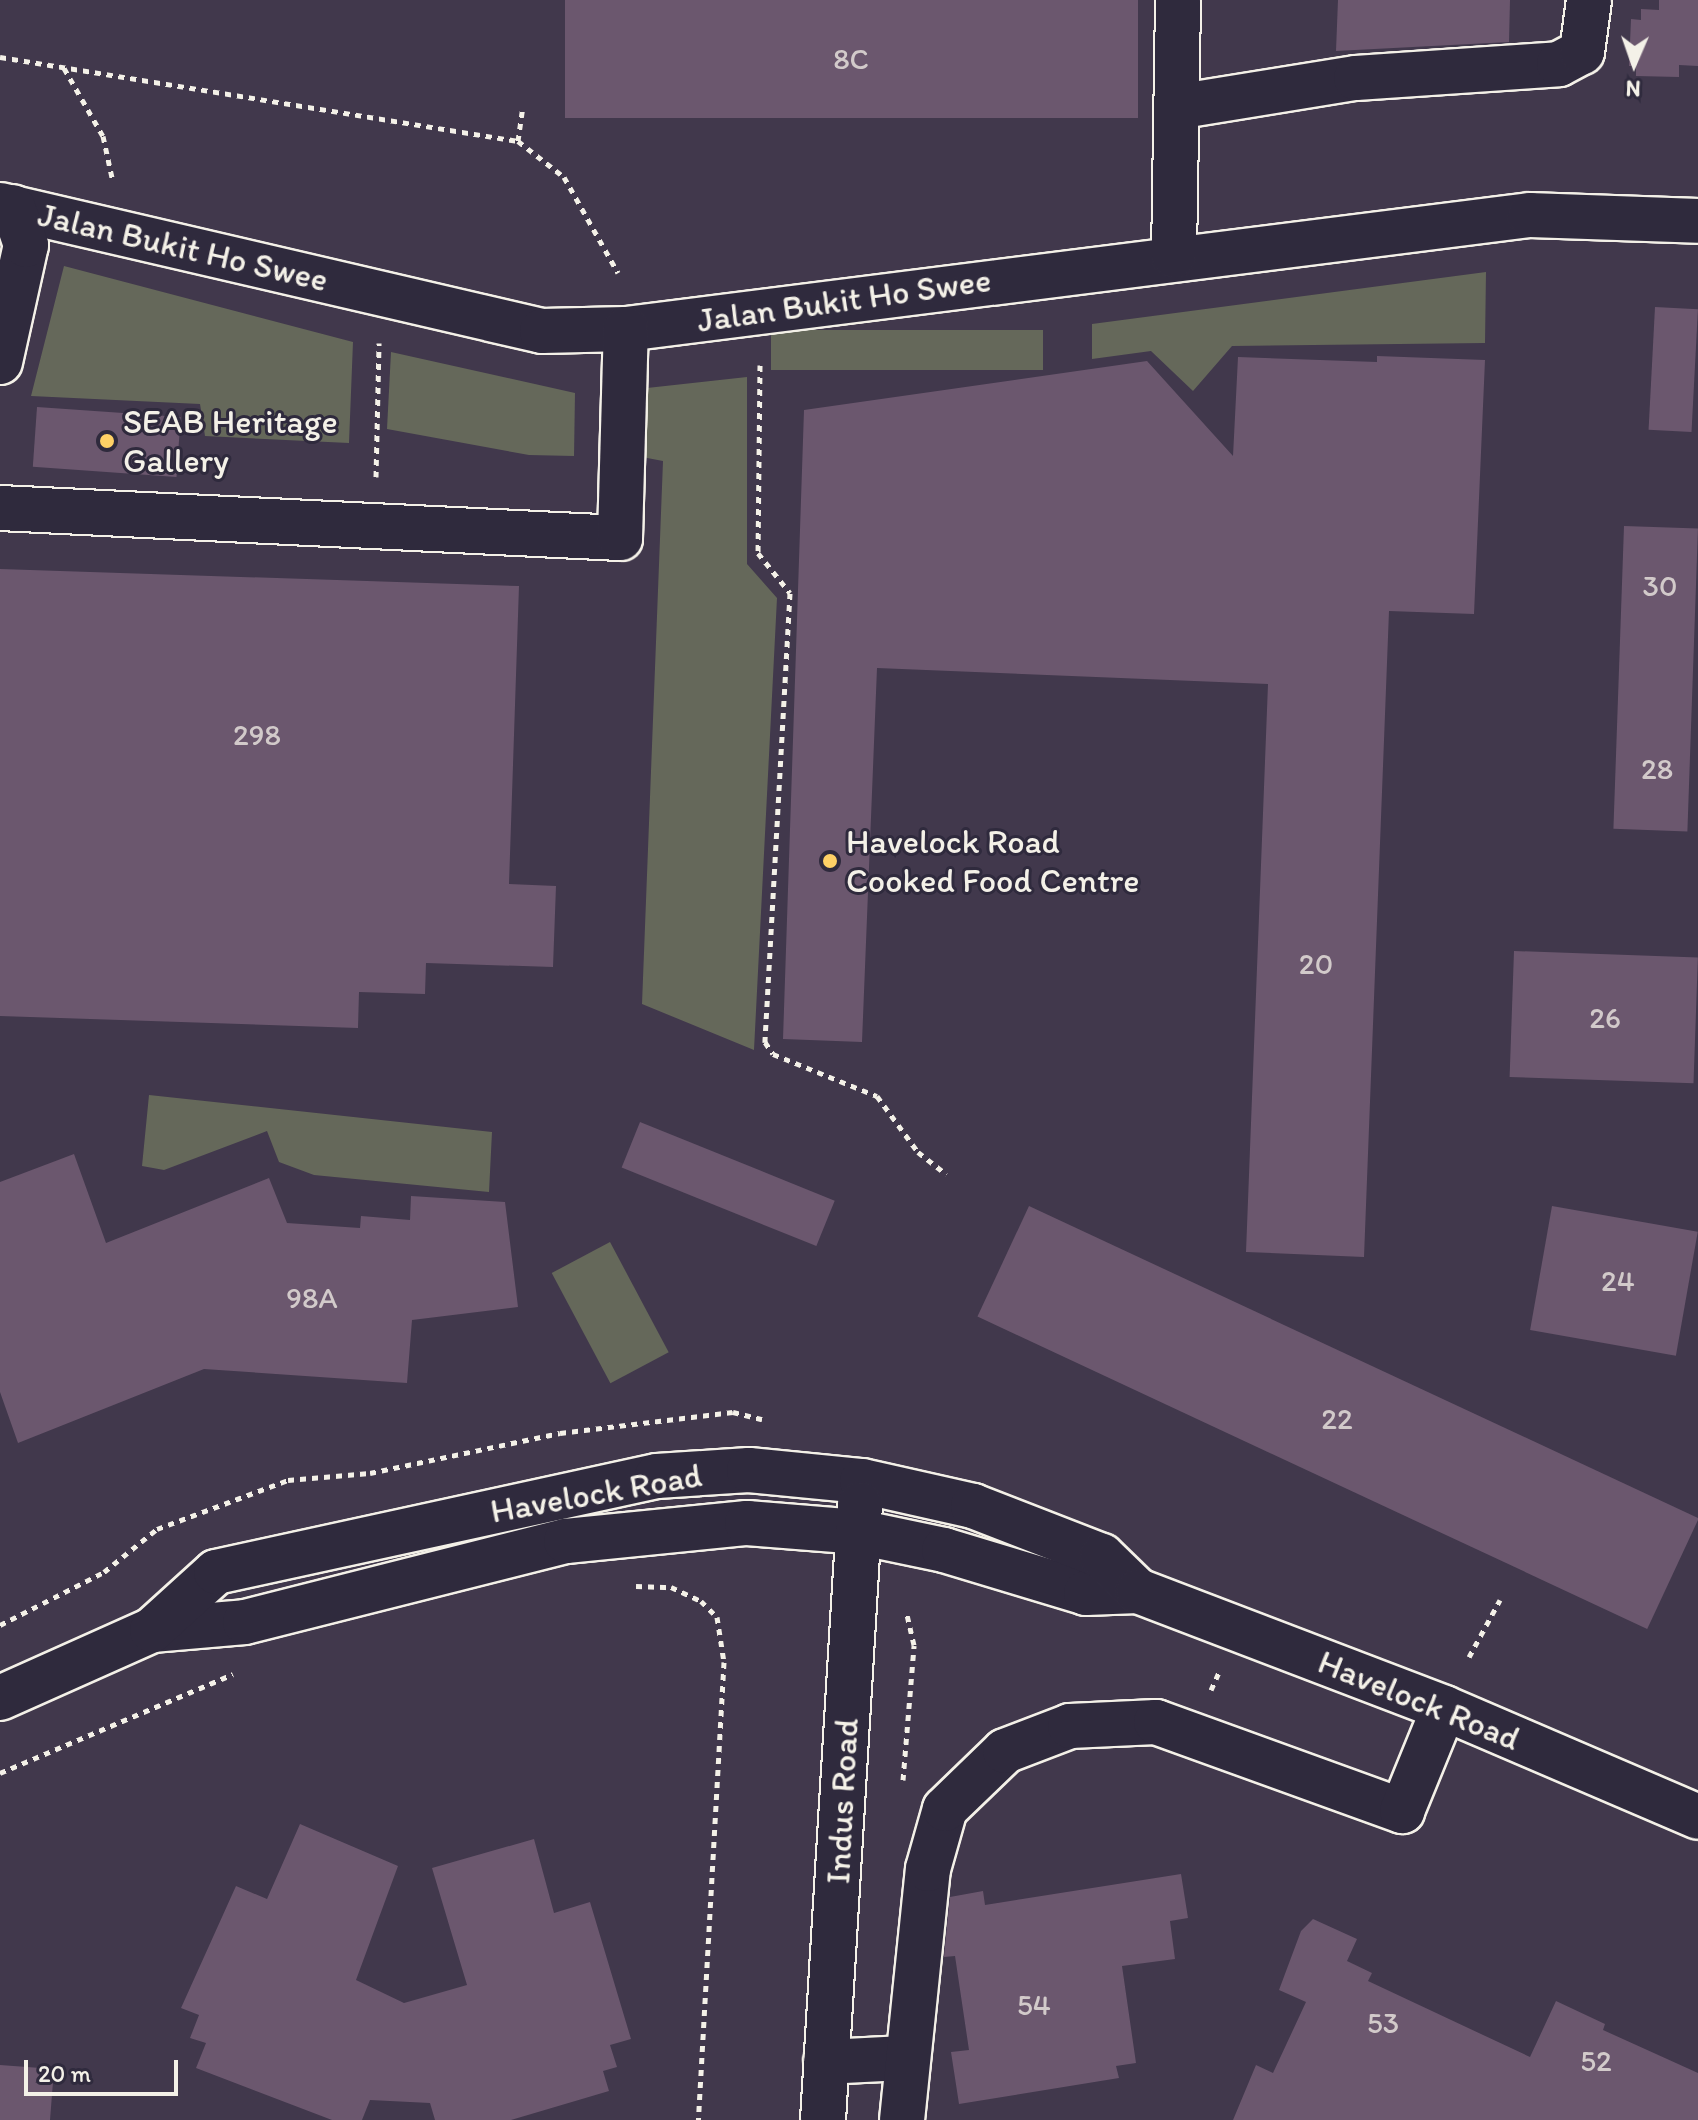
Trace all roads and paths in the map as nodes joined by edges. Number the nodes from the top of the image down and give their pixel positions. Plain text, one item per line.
1 (1178, 0) edge
2 (1589, 0) edge
3 (0, 57) edge
4 (64, 68) junction
5 (523, 106) dead end
6 (1176, 107) junction
7 (518, 141) junction
8 (7, 206) edge
9 (1698, 221) edge
10 (110, 230) junction
11 (1174, 256) junction
12 (618, 273) dead end
13 (379, 326) dead end
14 (626, 329) junction
15 (0, 362) edge
16 (760, 365) dead end
17 (0, 508) edge
18 (375, 528) junction
19 (946, 1174) dead end
20 (862, 1481) junction
21 (858, 1532) junction
22 (1138, 1591) junction
23 (1500, 1600) dead end
24 (701, 1601) dead end
25 (152, 1630) junction
26 (1469, 1657) dead end
27 (1215, 1682) dead end
28 (1211, 1690) dead end
29 (0, 1698) edge
30 (1444, 1708) junction
31 (1698, 1817) edge
32 (906, 2058) junction
33 (826, 2062) junction
34 (698, 2120) edge
35 (823, 2120) edge
36 (902, 2120) edge

1 - 6 street
2 - 6 street
3 - 4 path
4 - 7 path
4 - 10 path
5 - 7 path
6 - 11 street
7 - 12 path
8 - 10 street, Jalan Bukit Ho Swee
8 - 15 street
9 - 11 street, Jalan Bukit Ho Swee
10 - 14 street, Jalan Bukit Ho Swee
11 - 14 street, Jalan Bukit Ho Swee
13 - 18 path
14 - 18 street
16 - 19 path
17 - 18 street
20 - 21 street, Indus Road
20 - 22 street, Havelock Road
20 - 25 street, Havelock Road
21 - 22 street, Havelock Road
21 - 25 street, Havelock Road
21 - 33 street, Indus Road
22 - 30 street, Havelock Road
23 - 26 path
24 - 34 path
25 - 29 street, Havelock Road
27 - 28 path
30 - 31 street, Havelock Road
30 - 32 street
32 - 33 street
32 - 36 street
33 - 35 street, Indus Road

